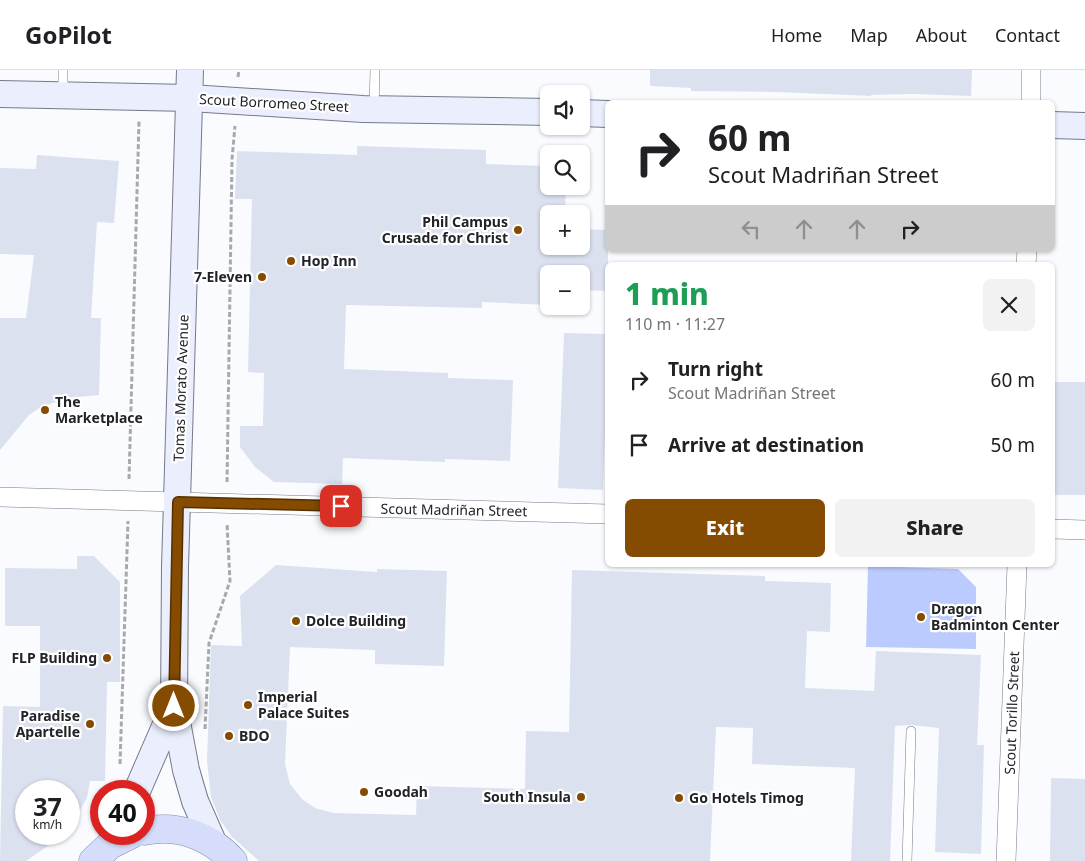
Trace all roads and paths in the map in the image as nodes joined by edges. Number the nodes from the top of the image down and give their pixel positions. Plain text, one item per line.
1 (63, 70) edge
2 (190, 70) edge
3 (375, 70) edge
4 (1032, 70) edge
5 (0, 94) edge
6 (63, 96) junction
7 (190, 98) junction
8 (1031, 100) edge
9 (374, 108) junction
10 (540, 112) edge
11 (590, 113) edge
12 (605, 114) edge
13 (1055, 125) edge
14 (1085, 126) edge
15 (138, 153) dead end
16 (232, 159) dead end
17 (0, 497) edge
18 (129, 500) junction
19 (178, 502) junction
20 (226, 504) junction
21 (605, 514) edge
22 (1055, 529) edge
23 (1085, 530) edge
24 (1017, 567) edge
25 (174, 706) junction
26 (911, 731) dead end
27 (205, 732) dead end
28 (148, 768) junction
29 (142, 780) edge
30 (155, 830) edge
31 (213, 842) junction
32 (233, 861) edge
33 (907, 861) edge
34 (1006, 861) edge

1 - 6 lane
2 - 7 street, Tomas Morato Avenue
3 - 9 lane
4 - 8 street
5 - 6 street, Scout Borromeo Street
6 - 7 street, Scout Borromeo Street
7 - 9 street, Scout Borromeo Street
7 - 19 street, Tomas Morato Avenue
9 - 10 street, Scout Borromeo Street
11 - 12 street
13 - 14 street
15 - 18 path
16 - 20 path
17 - 18 street, Scout Madriñan Street
18 - 19 street, Scout Madriñan Street
18 - 28 path
19 - 20 street, Scout Madriñan Street
19 - 25 street, Tomas Morato Avenue
20 - 21 street, Scout Madriñan Street
20 - 27 path
22 - 23 street
24 - 34 street, Scout Torillo Street
25 - 28 street, Tomas Morato Avenue
25 - 31 street, Tomas Morato Avenue
26 - 33 lane
28 - 29 street, Tomas Morato Avenue
30 - 31 main road
31 - 32 main road

